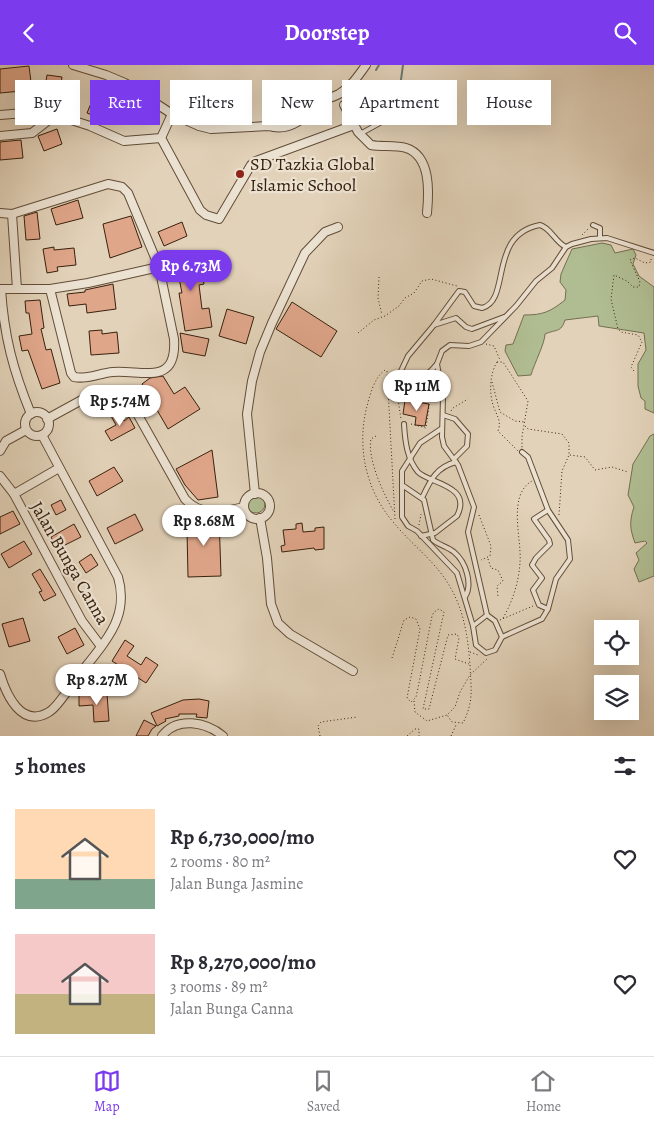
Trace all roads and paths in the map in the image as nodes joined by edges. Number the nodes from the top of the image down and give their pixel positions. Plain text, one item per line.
1 (73, 65) edge
2 (366, 65) edge
3 (332, 97) edge
4 (170, 113) edge
5 (15, 114) edge
6 (0, 115) edge
7 (170, 118) edge
8 (80, 123) edge
9 (42, 125) edge
10 (197, 125) edge
11 (287, 125) edge
12 (354, 125) joint
13 (376, 125) edge
14 (269, 127) joint
15 (360, 134) junction
16 (0, 136) edge
17 (160, 138) junction
18 (0, 213) edge
19 (427, 213) dead end
20 (12, 214) junction
21 (592, 225) joint
22 (338, 227) dead end
23 (600, 238) junction
24 (572, 244) junction
25 (566, 247) junction
26 (648, 251) junction
27 (654, 253) edge
28 (159, 267) junction
29 (379, 277) dead end
30 (1, 289) edge
31 (17, 289) junction
32 (50, 289) junction
33 (462, 289) junction
34 (383, 316) junction
35 (506, 316) junction
36 (434, 325) junction
37 (485, 325) junction
38 (358, 333) dead end
39 (487, 334) junction
40 (481, 342) junction
41 (500, 361) junction
42 (437, 364) junction
43 (634, 371) dead end
44 (387, 374) junction
45 (401, 375) junction
46 (492, 381) junction
47 (441, 386) junction
48 (468, 399) dead end
49 (31, 414) junction
50 (443, 415) junction
51 (450, 417) junction
52 (47, 419) junction
53 (526, 422) junction
54 (404, 424) joint
55 (411, 424) dead end
56 (525, 425) junction
57 (441, 429) junction
58 (26, 430) junction
59 (42, 435) junction
60 (376, 436) dead end
61 (3, 440) edge
62 (0, 451) edge
63 (522, 452) junction
64 (569, 455) junction
65 (410, 457) junction
66 (455, 461) junction
67 (59, 468) junction
68 (628, 471) dead end
69 (0, 476) edge
70 (430, 480) junction
71 (537, 480) junction
72 (402, 485) junction
73 (14, 494) junction
74 (255, 494) junction
75 (422, 498) junction
76 (244, 507) junction
77 (473, 509) junction
78 (548, 510) junction
79 (394, 513) junction
80 (421, 513) dead end
81 (260, 519) junction
82 (395, 519) dead end
83 (556, 523) junction
84 (417, 531) junction
85 (431, 534) junction
86 (421, 536) junction
87 (488, 559) junction
88 (474, 560) junction
89 (465, 597) junction
90 (498, 597) dead end
91 (538, 603) junction
92 (548, 609) junction
93 (487, 615) junction
94 (473, 626) junction
95 (502, 637) junction
96 (100, 645) junction
97 (488, 653) junction
98 (392, 658) dead end
99 (470, 664) junction
100 (352, 671) dead end
101 (0, 674) edge
102 (470, 675) junction
103 (414, 700) junction
104 (447, 715) junction
105 (357, 717) dead end
106 (456, 724) junction
107 (162, 736) edge
108 (223, 736) edge
109 (320, 736) edge
110 (406, 736) edge
111 (419, 736) edge
112 (451, 736) edge

1 - 4 street
2 - 3 street
5 - 6 street
7 - 17 street
8 - 17 street
9 - 16 street
10 - 14 street
11 - 14 street
12 - 15 street
12 - 17 street
13 - 15 lane
15 - 19 street
18 - 20 street
20 - 28 street
20 - 31 street
21 - 23 lane
21 - 24 path
22 - 74 street
23 - 24 lane
23 - 26 lane
24 - 25 lane
25 - 33 lane
25 - 35 lane
26 - 27 lane
26 - 43 path
28 - 32 street
28 - 32 street
29 - 34 path
30 - 31 street
30 - 49 street
31 - 32 street
33 - 34 path
33 - 36 lane
34 - 38 path
35 - 37 lane
35 - 39 lane
36 - 37 lane
36 - 45 lane
37 - 39 lane
39 - 40 lane
40 - 41 path
40 - 42 lane
41 - 46 path
41 - 53 path
42 - 45 lane
42 - 47 lane
44 - 45 path
44 - 79 path
44 - 99 path
45 - 54 path
46 - 53 path
46 - 63 path
47 - 50 lane
47 - 55 path
48 - 51 path
49 - 52 street
49 - 58 street
50 - 51 lane
50 - 57 lane
51 - 66 lane
52 - 59 street
52 - 76 street
53 - 56 path
54 - 65 lane
56 - 63 path
56 - 64 path
57 - 65 lane
57 - 66 lane
58 - 59 street
58 - 61 street
59 - 67 street
60 - 79 path
61 - 62 street
63 - 71 lane
64 - 68 path
64 - 83 path
65 - 70 lane
65 - 72 lane
66 - 70 lane
66 - 77 lane
67 - 73 street
67 - 96 street
69 - 73 street, Jalan Bunga Canna
70 - 75 lane
70 - 85 lane
71 - 78 lane
71 - 91 path
72 - 75 lane
72 - 84 lane
73 - 96 street, Jalan Bunga Canna
74 - 76 street
74 - 81 street
75 - 85 lane
76 - 81 street
77 - 87 path
77 - 88 lane
78 - 83 lane
78 - 91 lane
79 - 82 path
80 - 84 path
81 - 100 street
83 - 92 lane
84 - 86 lane
85 - 86 lane
85 - 89 lane
86 - 89 lane
87 - 88 path
87 - 90 path
88 - 93 lane
89 - 94 lane
91 - 92 lane
92 - 95 lane
93 - 94 lane
93 - 95 lane
94 - 97 lane
95 - 97 lane
96 - 101 street
97 - 102 path
98 - 103 path
99 - 102 path
99 - 103 path
102 - 104 path
102 - 106 path
103 - 104 path
104 - 106 path
105 - 109 path
106 - 112 path
107 - 108 street
110 - 111 path

